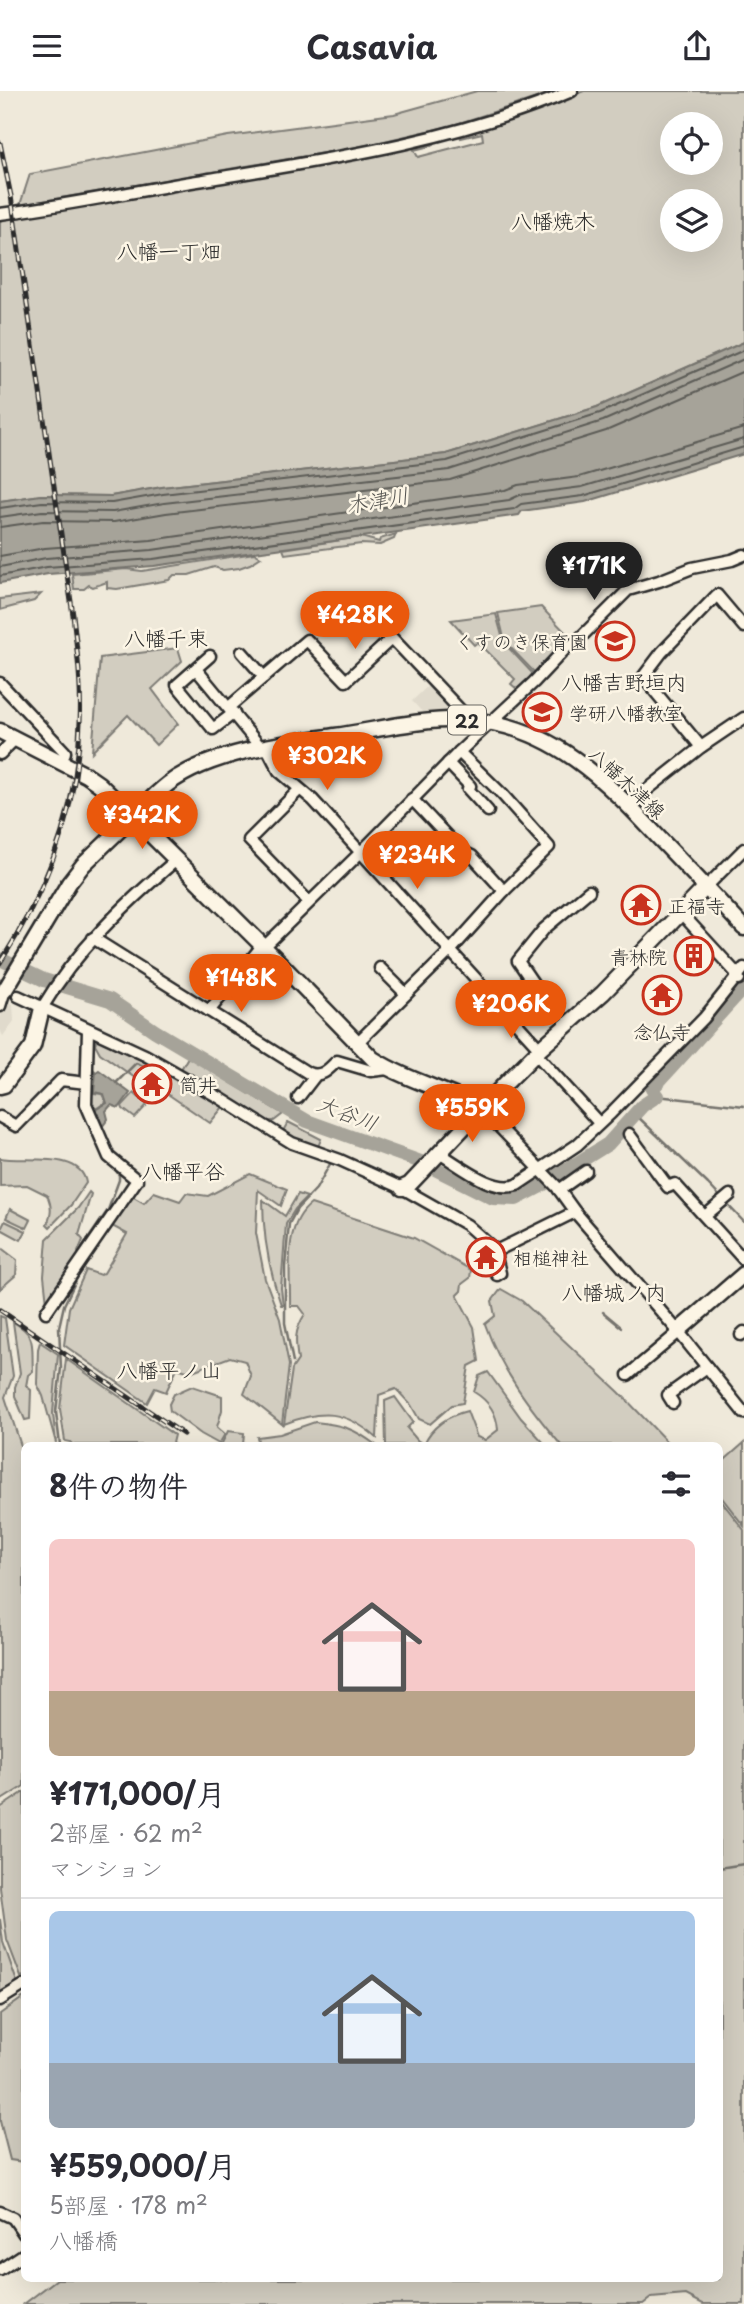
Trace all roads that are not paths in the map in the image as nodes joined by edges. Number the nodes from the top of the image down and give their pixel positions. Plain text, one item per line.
1 (572, 91) edge
2 (0, 214) edge
3 (744, 555) edge
4 (744, 627) edge
5 (242, 652) dead end
6 (211, 656) dead end
7 (196, 669) junction
8 (264, 677) junction
9 (0, 683) edge
10 (231, 710) junction
11 (744, 718) edge
12 (464, 720) junction
13 (488, 723) junction
14 (0, 731) edge
15 (15, 739) junction
16 (701, 747) junction
17 (264, 748) junction
18 (459, 752) junction
19 (0, 754) edge
20 (62, 762) junction
21 (449, 762) junction
22 (299, 790) junction
23 (412, 799) junction
24 (628, 805) junction
25 (488, 811) dead end
26 (133, 817) junction
27 (744, 849) edge
28 (360, 853) junction
29 (175, 861) junction
30 (706, 887) junction
31 (504, 891) junction
32 (589, 891) dead end
33 (309, 902) junction
34 (682, 914) junction
35 (536, 918) dead end
36 (744, 928) edge
37 (544, 929) junction
38 (93, 938) junction
39 (263, 946) junction
40 (451, 950) junction
41 (380, 968) dead end
42 (740, 974) edge
43 (9, 988) edge
44 (406, 994) junction
45 (0, 1006) edge
46 (42, 1008) junction
47 (505, 1010) junction
48 (209, 1011) junction
49 (89, 1030) junction
50 (357, 1042) junction
51 (538, 1052) junction
52 (388, 1069) junction
53 (315, 1076) junction
54 (86, 1083) junction
55 (0, 1086) edge
56 (298, 1098) dead end
57 (481, 1108) junction
58 (0, 1117) edge
59 (599, 1122) junction
60 (629, 1134) dead end
61 (438, 1155) junction
62 (540, 1170) junction
63 (586, 1171) dead end
64 (402, 1188) junction
65 (558, 1188) junction
66 (725, 1199) dead end
67 (575, 1212) junction
68 (705, 1216) junction
69 (494, 1249) junction
70 (744, 1260) edge
71 (744, 1274) edge
72 (497, 1275) dead end
73 (46, 1312) dead end
74 (679, 1332) junction
75 (707, 1367) junction
76 (628, 1375) dead end
77 (673, 1403) dead end
78 (744, 1412) edge
79 (21, 1987) edge
80 (0, 2000) edge
81 (0, 2212) edge
82 (21, 2230) edge
83 (21, 2256) edge
84 (0, 2270) edge

1 - 2 street
3 - 13 street
4 - 16 street
5 - 8 street
6 - 7 street
7 - 10 street
7 - 10 street
8 - 10 street
8 - 12 street
9 - 20 street
10 - 17 street
11 - 16 street
12 - 13 street, 八幡木津線 / 22
12 - 17 street, 八幡木津線 / 22
13 - 18 street
13 - 24 street, 八幡木津線 / 22
14 - 15 street
15 - 19 street
15 - 20 street
16 - 24 street
17 - 22 street
17 - 26 street, 八幡木津線 / 22
18 - 21 street
18 - 31 street
20 - 26 street
21 - 23 street
21 - 25 street
22 - 28 street
22 - 33 street
23 - 28 street
23 - 31 street
24 - 30 street, 八幡木津線 / 22
26 - 29 street
26 - 43 street, 八幡木津線
27 - 30 street
28 - 33 street
28 - 40 street
29 - 38 street
29 - 39 street
30 - 34 street
30 - 36 street, 八幡木津線 / 22
31 - 40 street
32 - 37 street
33 - 39 street
34 - 42 street
34 - 51 street
35 - 37 street
37 - 47 street
38 - 46 street
38 - 48 street
39 - 48 street
39 - 50 street
40 - 44 street
40 - 47 street
41 - 44 street
42 - 59 street
43 - 45 street
43 - 46 street
44 - 50 street
46 - 49 street
46 - 55 street
47 - 51 street
48 - 53 street
49 - 54 street
49 - 64 street
50 - 52 street
51 - 57 street
51 - 59 street
52 - 53 street
52 - 57 street
53 - 56 street
54 - 58 street
54 - 73 street
57 - 61 street
57 - 62 street
59 - 62 street
60 - 68 street
61 - 62 street
61 - 64 street
62 - 65 street
63 - 65 street
64 - 69 street
65 - 67 street
66 - 68 street
67 - 69 street
67 - 74 street
68 - 70 street
69 - 72 street
71 - 74 street
74 - 75 street
74 - 76 street
75 - 77 street
75 - 78 street
79 - 80 street
81 - 82 street
83 - 84 street

